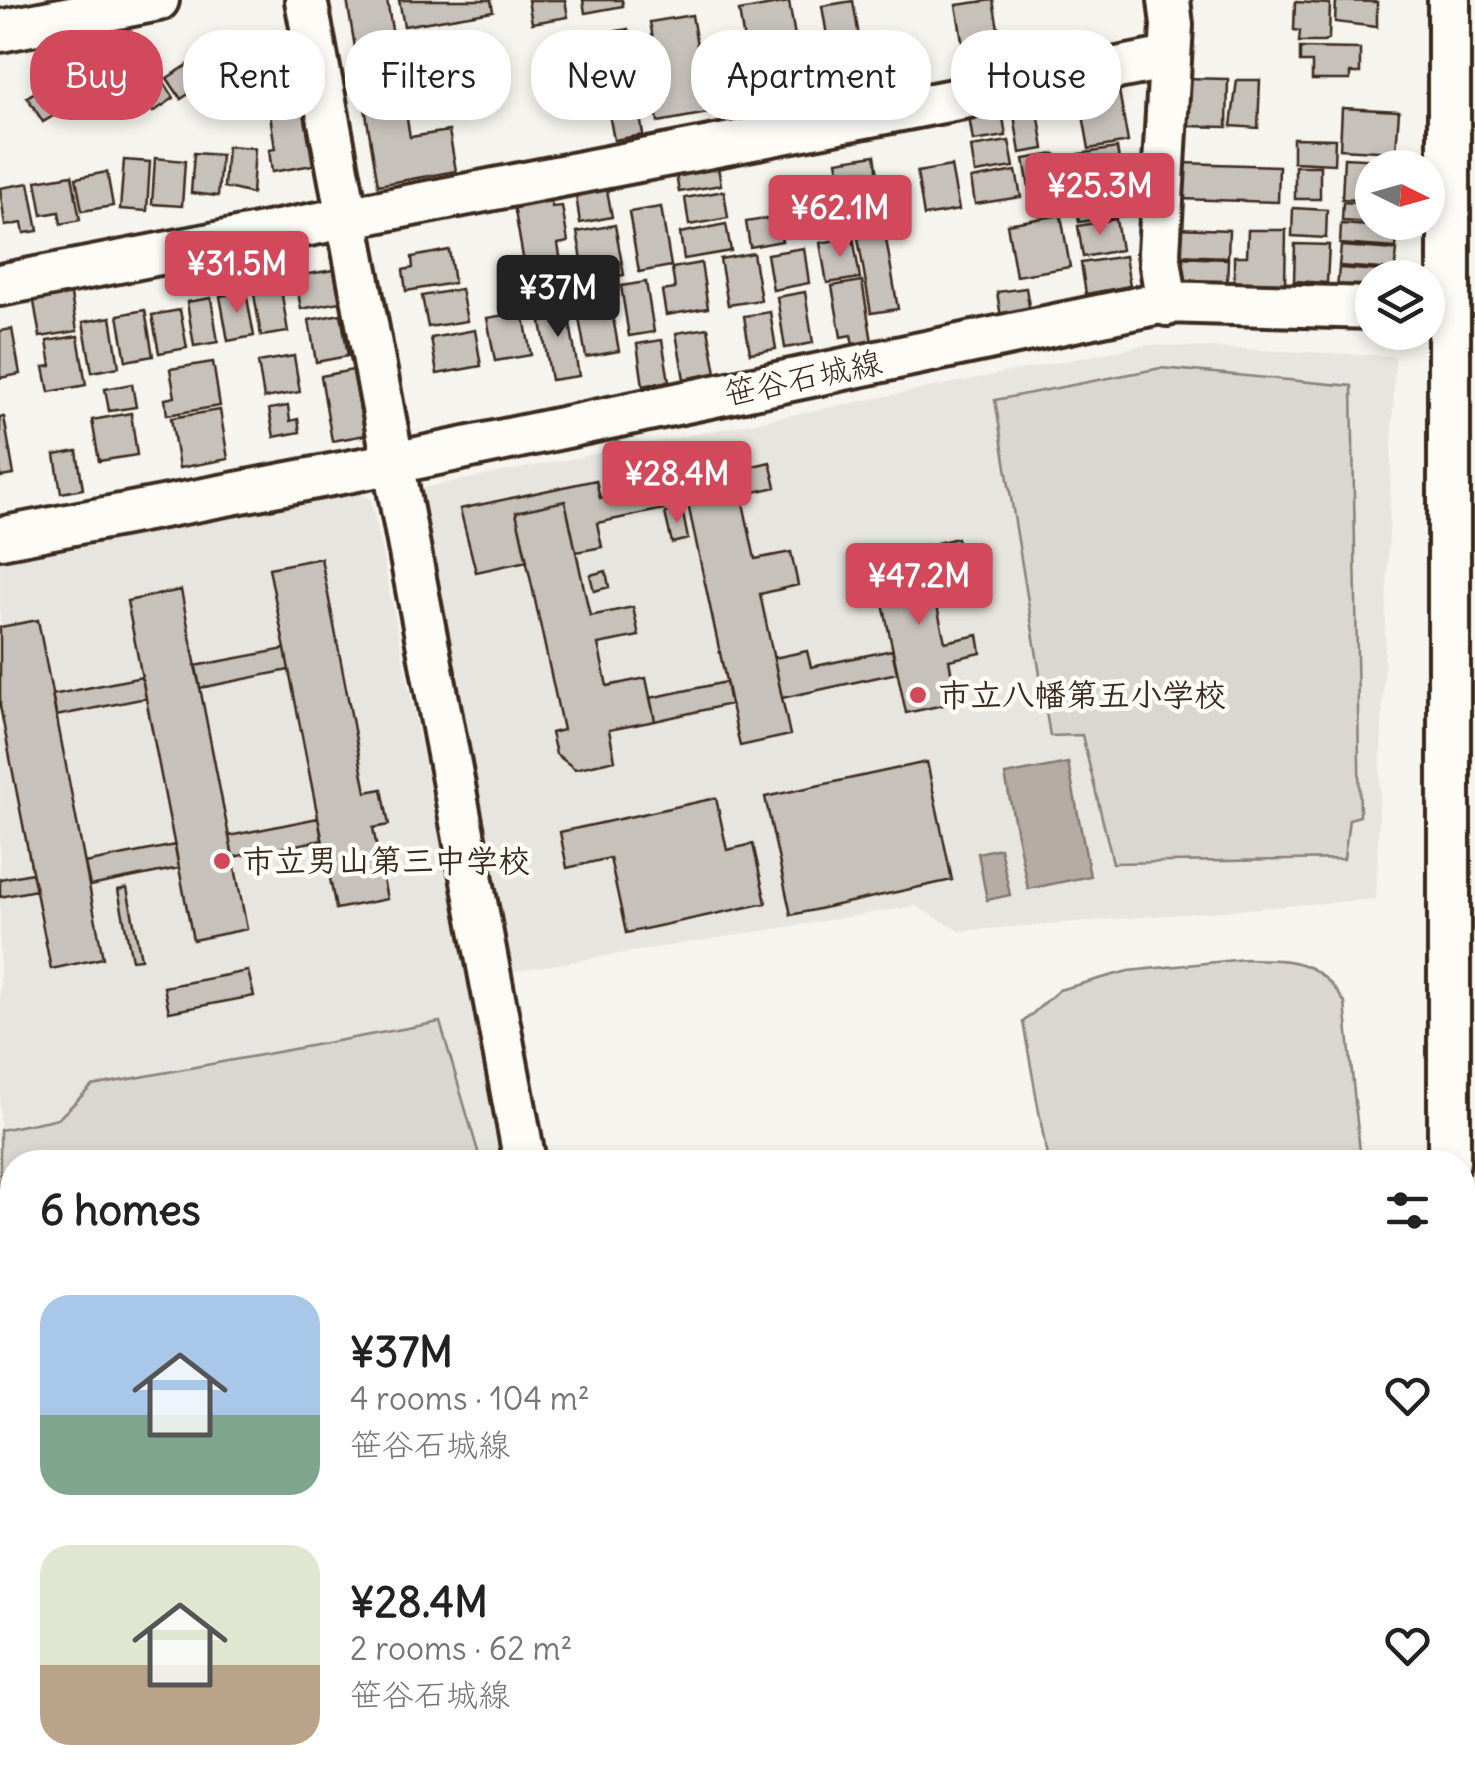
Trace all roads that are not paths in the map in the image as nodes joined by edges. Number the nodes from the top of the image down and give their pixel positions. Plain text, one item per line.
1 (158, 0) edge
2 (306, 0) edge
3 (1169, 0) edge
4 (1449, 0) edge
5 (0, 31) edge
6 (1169, 58) junction
7 (347, 218) junction
8 (1440, 260) edge
9 (0, 285) edge
10 (1167, 305) junction
11 (1355, 308) edge
12 (1440, 350) edge
13 (394, 464) junction
14 (0, 538) edge
15 (1462, 716) edge
16 (523, 1150) edge
17 (1449, 1150) edge

1 - 5 street
2 - 7 street
3 - 6 street
4 - 8 street
6 - 7 street
6 - 10 street
7 - 9 street
7 - 13 street
10 - 11 street, 笹谷石城線
10 - 13 street, 笹谷石城線
12 - 15 street
13 - 14 street, 笹谷石城線
13 - 16 street
15 - 17 street

